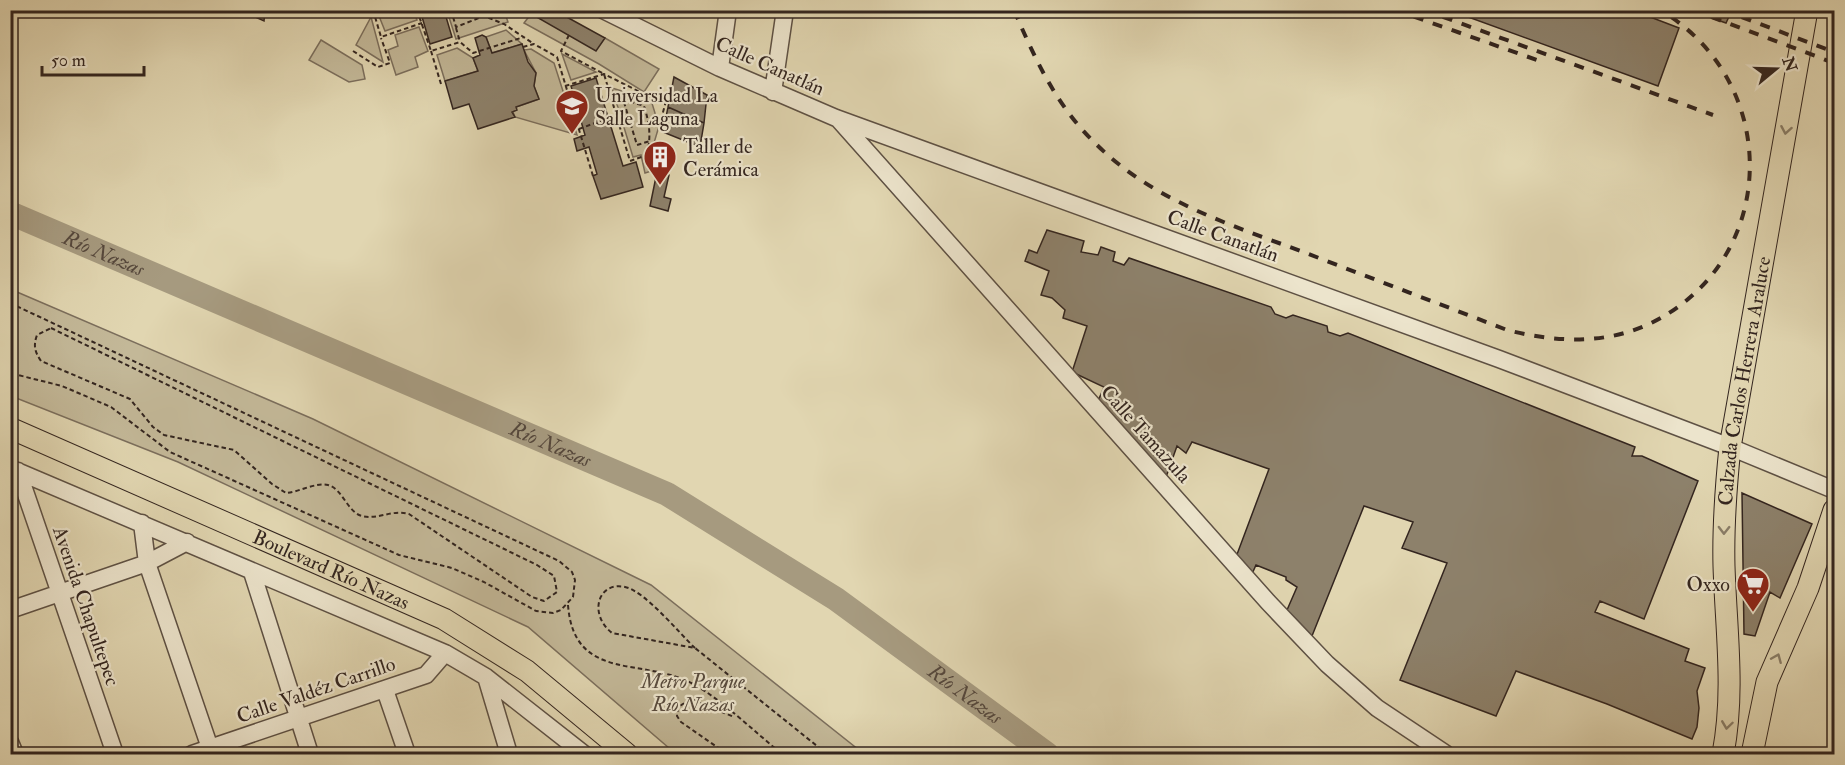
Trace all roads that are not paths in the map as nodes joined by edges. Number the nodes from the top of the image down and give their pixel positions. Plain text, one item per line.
1 (603, 10) edge
2 (728, 10) edge
3 (786, 10) edge
4 (1807, 10) edge
5 (720, 68) junction
6 (773, 92) junction
7 (836, 118) junction
8 (10, 428) edge
9 (1730, 447) junction
10 (14, 469) edge
11 (1834, 490) edge
12 (1834, 510) edge
13 (142, 524) junction
14 (187, 542) junction
15 (147, 563) junction
16 (252, 572) junction
17 (59, 594) junction
18 (10, 610) edge
19 (445, 653) junction
20 (486, 677) junction
21 (385, 690) junction
22 (298, 718) junction
23 (10, 742) edge
24 (211, 751) edge
25 (15, 754) edge
26 (115, 754) edge
27 (192, 754) edge
28 (310, 754) edge
29 (406, 754) edge
30 (509, 754) edge
31 (584, 754) edge
32 (627, 754) edge
33 (1446, 754) edge
34 (1723, 754) edge
35 (1752, 754) edge

1 - 5 street, Calle Canatlán
2 - 5 street
3 - 6 street
4 -> 9 main road, Calzada Carlos Herrera Araluce
5 - 6 street, Calle Canatlán
6 - 7 street, Calle Canatlán
7 - 9 street, Calle Canatlán
7 - 33 street, Calle Tamazula
8 - 32 main road, Boulevard Río Nazas
9 - 11 street, Calle Canatlán
9 -> 34 main road, Calzada Carlos Herrera Araluce
10 - 13 street, Boulevard Río Nazas
10 - 17 street, Avenida Chapultepec
35 -> 12 main road
13 - 14 street, Boulevard Río Nazas
13 - 15 street
14 - 15 street
14 - 16 street, Boulevard Río Nazas
15 - 17 street
15 - 24 street
16 - 19 street, Boulevard Río Nazas
16 - 22 street
17 - 18 street
17 - 26 street, Avenida Chapultepec
19 - 20 street, Boulevard Río Nazas
19 - 21 street, Calle Valdéz Carrillo
20 - 30 street
20 - 31 street, Boulevard Río Nazas
21 - 22 street, Calle Valdéz Carrillo
21 - 29 street
22 - 24 street, Calle Valdéz Carrillo
22 - 28 street
23 - 25 street
24 - 27 street, Calle Valdéz Carrillo

